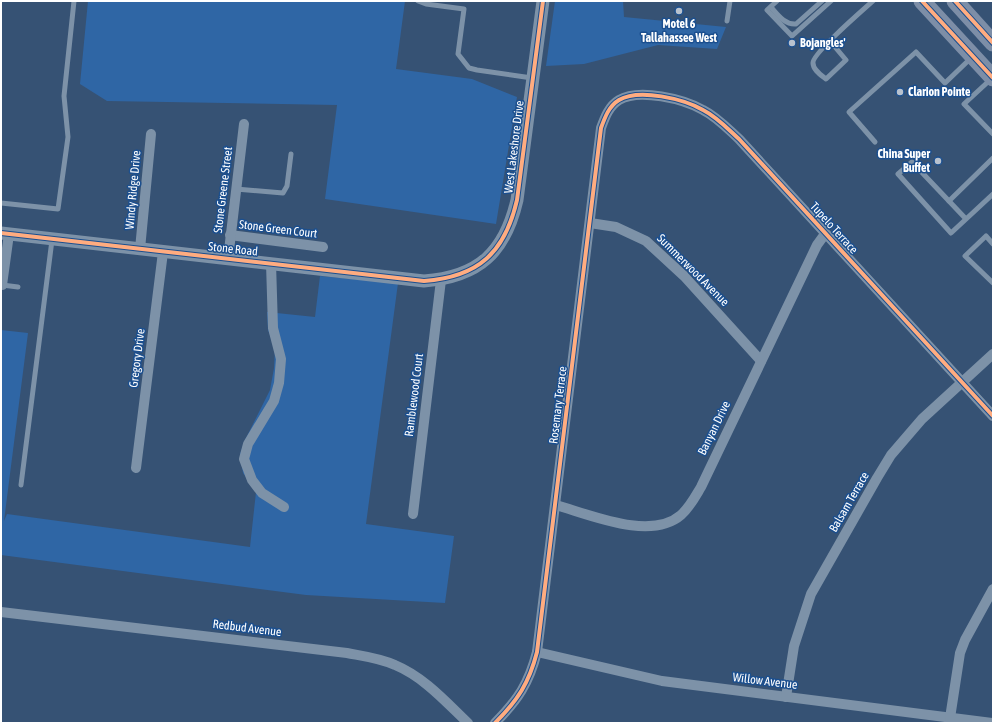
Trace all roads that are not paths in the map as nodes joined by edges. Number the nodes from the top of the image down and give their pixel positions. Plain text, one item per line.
1 (74, 1) edge
2 (418, 1) edge
3 (543, 1) edge
4 (730, 1) edge
5 (777, 1) edge
6 (822, 1) edge
7 (831, 1) edge
8 (922, 1) edge
9 (955, 1) edge
10 (870, 2) edge
11 (771, 7) junction
12 (727, 21) dead end
13 (830, 41) junction
14 (993, 43) edge
15 (973, 56) junction
16 (533, 78) junction
17 (993, 78) edge
18 (636, 95) joint
19 (244, 124) dead end
20 (151, 134) dead end
21 (993, 134) edge
22 (875, 142) dead end
23 (291, 154) dead end
24 (993, 158) edge
25 (236, 189) junction
26 (993, 194) edge
27 (949, 201) junction
28 (1, 203) edge
29 (966, 219) junction
30 (590, 223) junction
31 (5, 233) edge
32 (825, 234) junction
33 (230, 236) junction
34 (52, 239) junction
35 (993, 244) edge
36 (323, 247) dead end
37 (140, 249) junction
38 (163, 252) junction
39 (228, 259) junction
40 (271, 264) junction
41 (462, 274) joint
42 (441, 280) junction
43 (993, 283) edge
44 (2, 285) edge
45 (18, 287) dead end
46 (993, 354) edge
47 (761, 361) junction
48 (962, 382) junction
49 (993, 416) edge
50 (136, 468) dead end
51 (21, 485) dead end
52 (556, 505) junction
53 (284, 508) dead end
54 (413, 514) dead end
55 (993, 588) edge
56 (1, 612) edge
57 (537, 652) junction
58 (786, 697) junction
59 (950, 718) junction
60 (468, 723) edge
61 (495, 723) edge
62 (992, 723) edge

1 - 28 lane
2 - 16 lane
3 - 16 street, West Lakeshore Drive
4 - 12 lane
5 - 11 lane
6 - 11 lane
7 - 11 lane
8 - 15 main road
9 - 14 main road
10 - 13 lane
13 - 13 lane
14 - 15 main road
15 - 17 main road
15 - 22 lane
16 - 41 street, West Lakeshore Drive
17 - 21 lane
18 - 30 street, Rosemary Terrace
18 - 32 street, Tupelo Terrace
19 - 25 street, Stone Greene Street
20 - 37 street, Windy Ridge Drive
23 - 25 lane
24 - 27 lane
25 - 33 street, Stone Greene Street
26 - 29 lane
27 - 29 lane
27 - 29 lane
30 - 47 street, Summerwood Avenue
30 - 52 street, Rosemary Terrace
31 - 34 street, Stone Road
31 - 44 street
32 - 47 street, Banyan Drive
32 - 48 street, Tupelo Terrace
33 - 36 street, Stone Green Court
33 - 39 street, Stone Greene Street
34 - 37 street, Stone Road
34 - 51 lane
35 - 43 lane
37 - 38 street, Stone Road
38 - 39 street, Stone Road
38 - 50 street, Gregory Drive
39 - 40 street, Stone Road
40 - 42 street, Stone Road
40 - 53 street
41 - 42 street, Stone Road
42 - 54 street, Ramblewood Court
44 - 45 lane
46 - 48 street, Balsam Terrace
47 - 52 street, Banyan Drive
48 - 49 street, Tupelo Terrace
48 - 58 street, Balsam Terrace
52 - 57 street, Rosemary Terrace
55 - 59 street
56 - 60 street, Redbud Avenue
57 - 58 street, Willow Avenue
57 - 61 street, Rosemary Terrace
58 - 59 street, Willow Avenue
59 - 62 street, Willow Avenue

